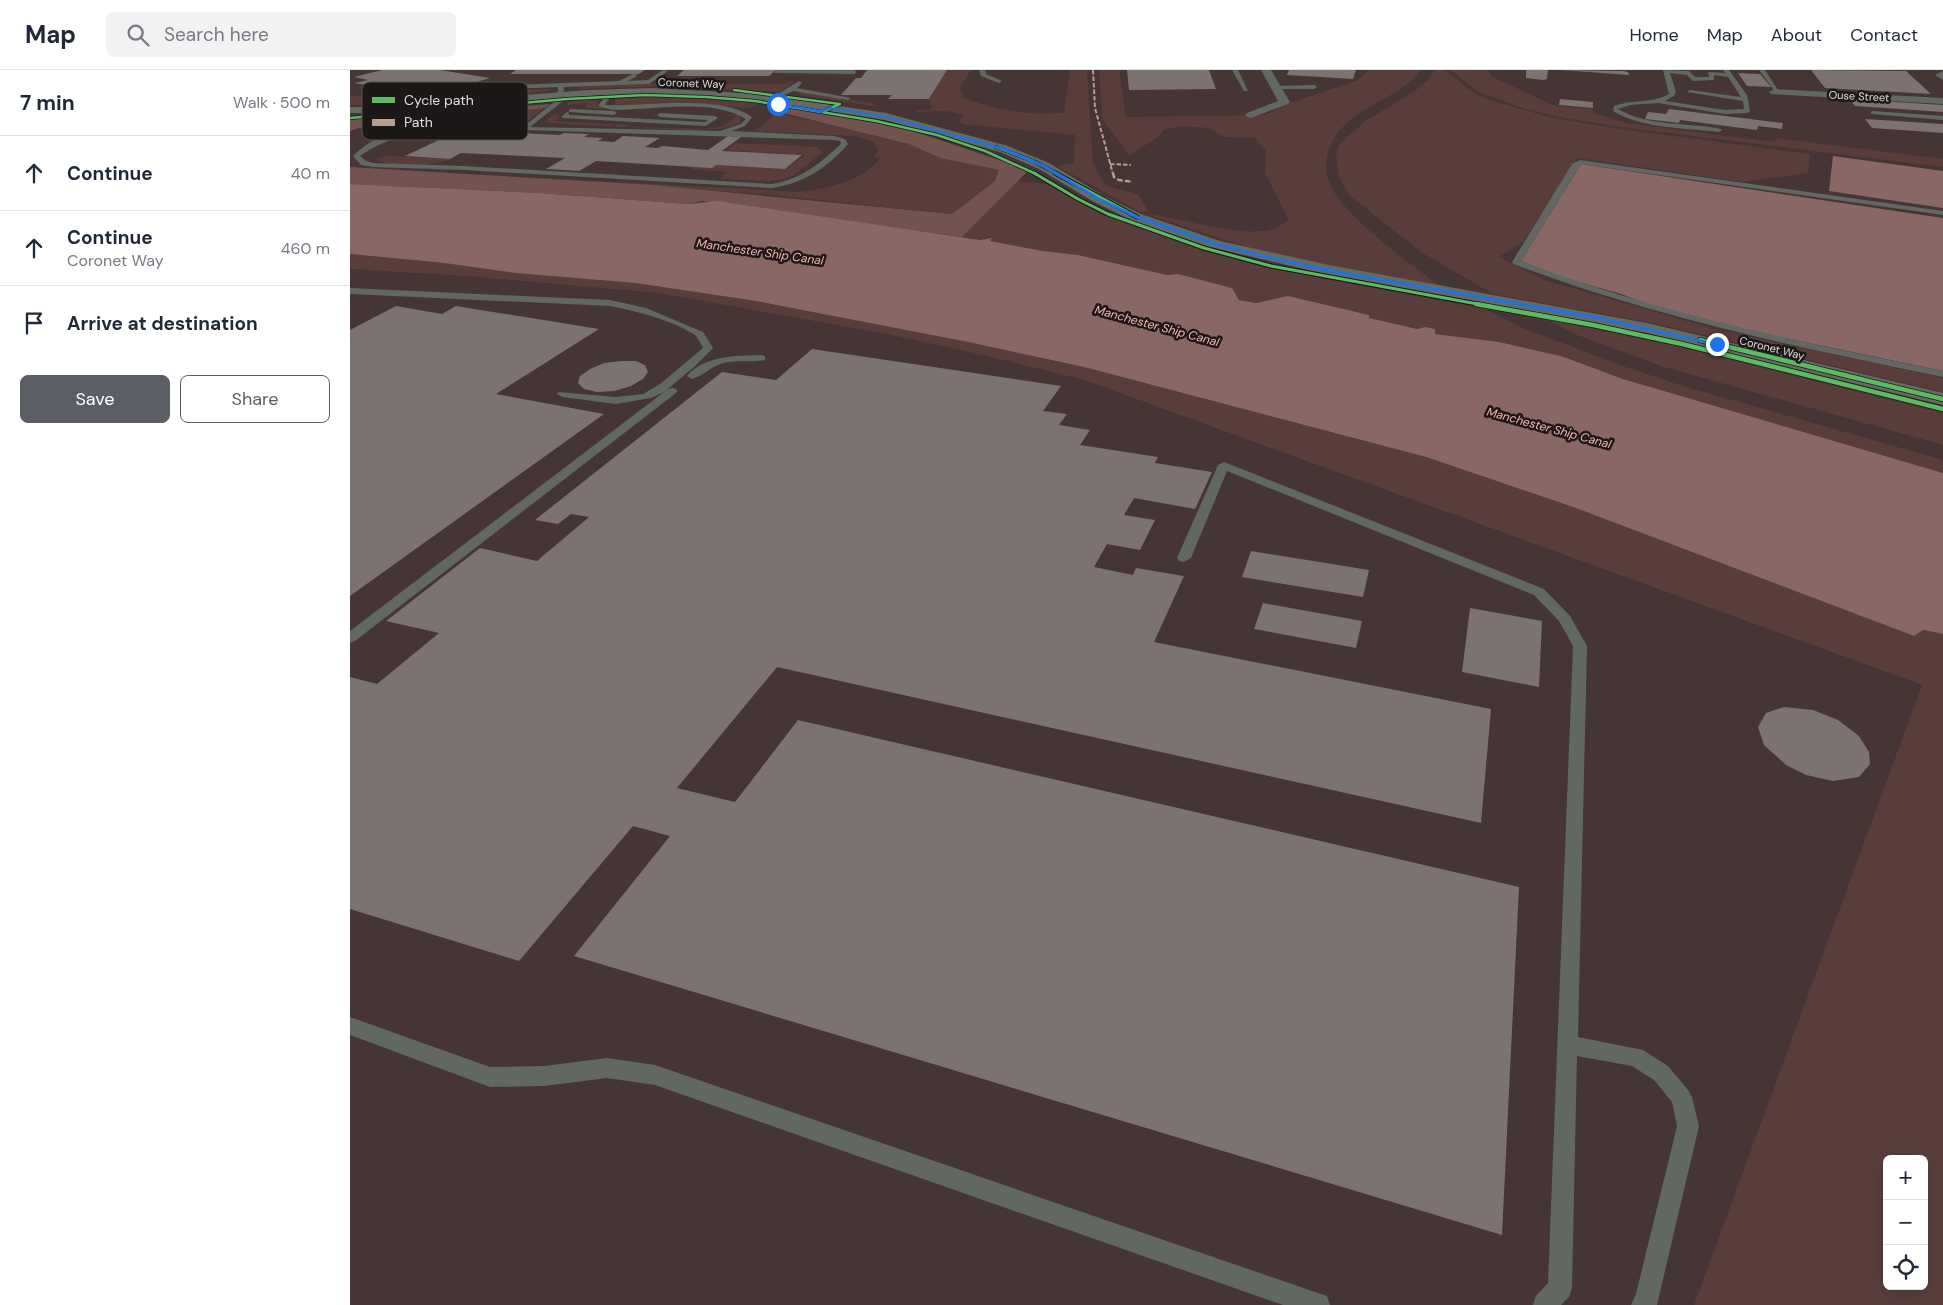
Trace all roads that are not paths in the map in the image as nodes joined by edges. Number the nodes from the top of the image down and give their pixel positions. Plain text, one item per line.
1 (982, 70) edge
2 (1235, 70) edge
3 (1266, 70) edge
4 (1666, 70) edge
5 (1762, 70) edge
6 (665, 71) edge
7 (815, 71) edge
8 (776, 72) dead end
9 (854, 72) dead end
10 (1728, 72) edge
11 (1943, 73) edge
12 (635, 75) dead end
13 (1943, 78) edge
14 (999, 81) dead end
15 (620, 83) junction
16 (1314, 87) dead end
17 (528, 88) edge
18 (1275, 88) junction
19 (792, 89) junction
20 (1246, 90) dead end
21 (561, 91) junction
22 (612, 92) junction
23 (1690, 92) dead end
24 (1776, 92) joint
25 (528, 94) edge
26 (848, 98) dead end
27 (772, 99) junction
28 (1744, 99) junction
29 (1943, 101) edge
30 (1660, 102) junction
31 (612, 108) junction
32 (571, 110) junction
33 (604, 112) junction
34 (1873, 113) dead end
35 (544, 114) junction
36 (1251, 115) dead end
37 (1943, 118) edge
38 (528, 126) edge
39 (528, 129) edge
40 (1719, 130) dead end
41 (721, 133) junction
42 (383, 140) edge
43 (1943, 213) edge
44 (350, 291) edge
45 (761, 358) dead end
46 (1943, 374) edge
47 (562, 394) dead end
48 (1943, 399) edge
49 (1184, 558) dead end
50 (350, 638) edge
51 (350, 1026) edge
52 (1567, 1045) junction
53 (1318, 1305) edge
54 (1545, 1305) edge
55 (1643, 1305) edge

1 - 14 lane
2 - 20 lane
3 - 18 street
4 - 10 lane
4 - 30 lane
5 - 24 lane
6 - 15 lane
7 - 8 lane
7 - 9 lane
7 - 19 lane
10 - 28 lane
11 - 13 lane
12 - 15 lane
15 - 21 lane
16 - 18 lane
17 - 21 lane
18 - 36 street
19 - 26 lane
19 - 27 lane
21 - 22 street, Coronet Way
21 - 25 street, Coronet Way
21 - 35 lane
22 - 27 street, Coronet Way
22 - 31 lane
23 - 28 lane
24 - 29 street, Ouse Street
27 - 48 street, Coronet Way
28 - 30 lane
30 - 40 lane
31 - 33 lane
31 - 41 lane
32 - 33 lane
32 - 33 lane
32 - 35 lane
34 - 37 lane
35 - 38 lane
39 - 41 lane
41 - 42 lane
43 - 46 lane
44 - 47 lane
45 - 50 lane
49 - 52 lane
51 - 53 lane
52 - 54 lane
52 - 55 lane

